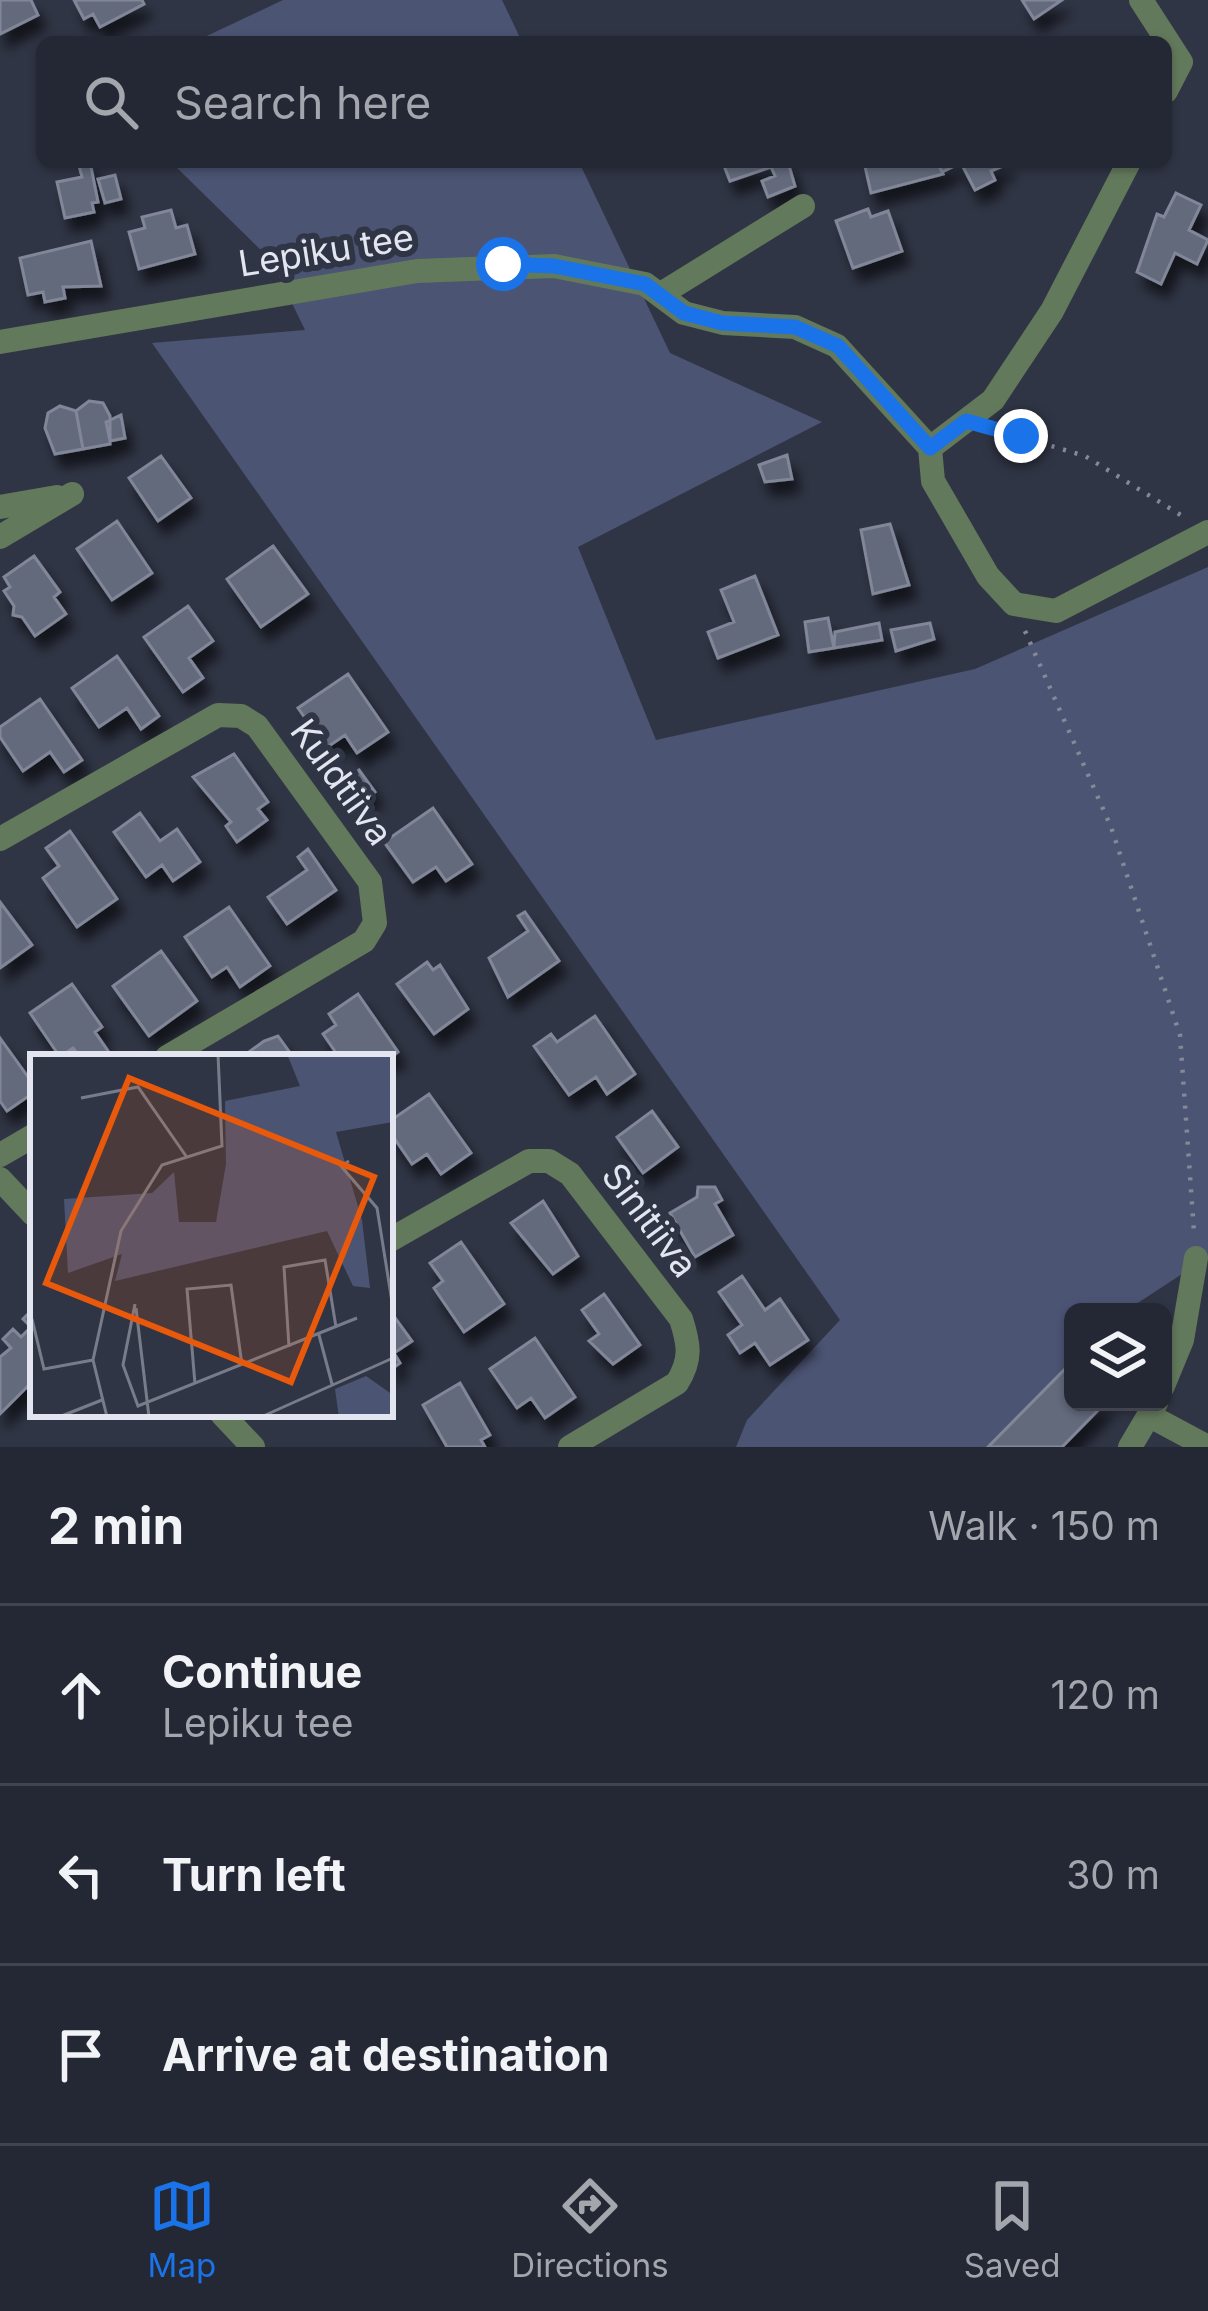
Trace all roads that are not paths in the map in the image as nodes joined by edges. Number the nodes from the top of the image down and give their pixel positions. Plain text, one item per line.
1 (1142, 0) edge
2 (1165, 36) edge
3 (1172, 48) edge
4 (1172, 79) edge
5 (1127, 168) edge
6 (803, 206) dead end
7 (661, 294) junction
8 (0, 342) edge
9 (930, 448) junction
10 (0, 507) edge
11 (1199, 527) edge
12 (0, 537) edge
13 (0, 838) edge
14 (172, 1054) edge
15 (30, 1138) edge
16 (0, 1155) edge
17 (0, 1179) edge
18 (30, 1211) edge
19 (393, 1238) edge
20 (1196, 1258) road end
21 (1172, 1364) edge
22 (1152, 1411) edge
23 (1156, 1411) edge
24 (225, 1417) edge
25 (253, 1447) edge
26 (570, 1447) edge
27 (1130, 1447) edge
28 (1208, 1447) edge

1 - 2 street
3 - 4 street
5 - 9 street
6 - 7 street
7 - 8 street, Lepiku tee
7 - 9 street, Lepiku tee
9 - 11 street, Lepiku tee
10 - 12 street
13 - 14 street, Kuldtiiva
15 - 16 street
17 - 18 street
19 - 26 street, Sinitiiva
20 - 21 street
22 - 27 street
23 - 28 street
24 - 25 street

